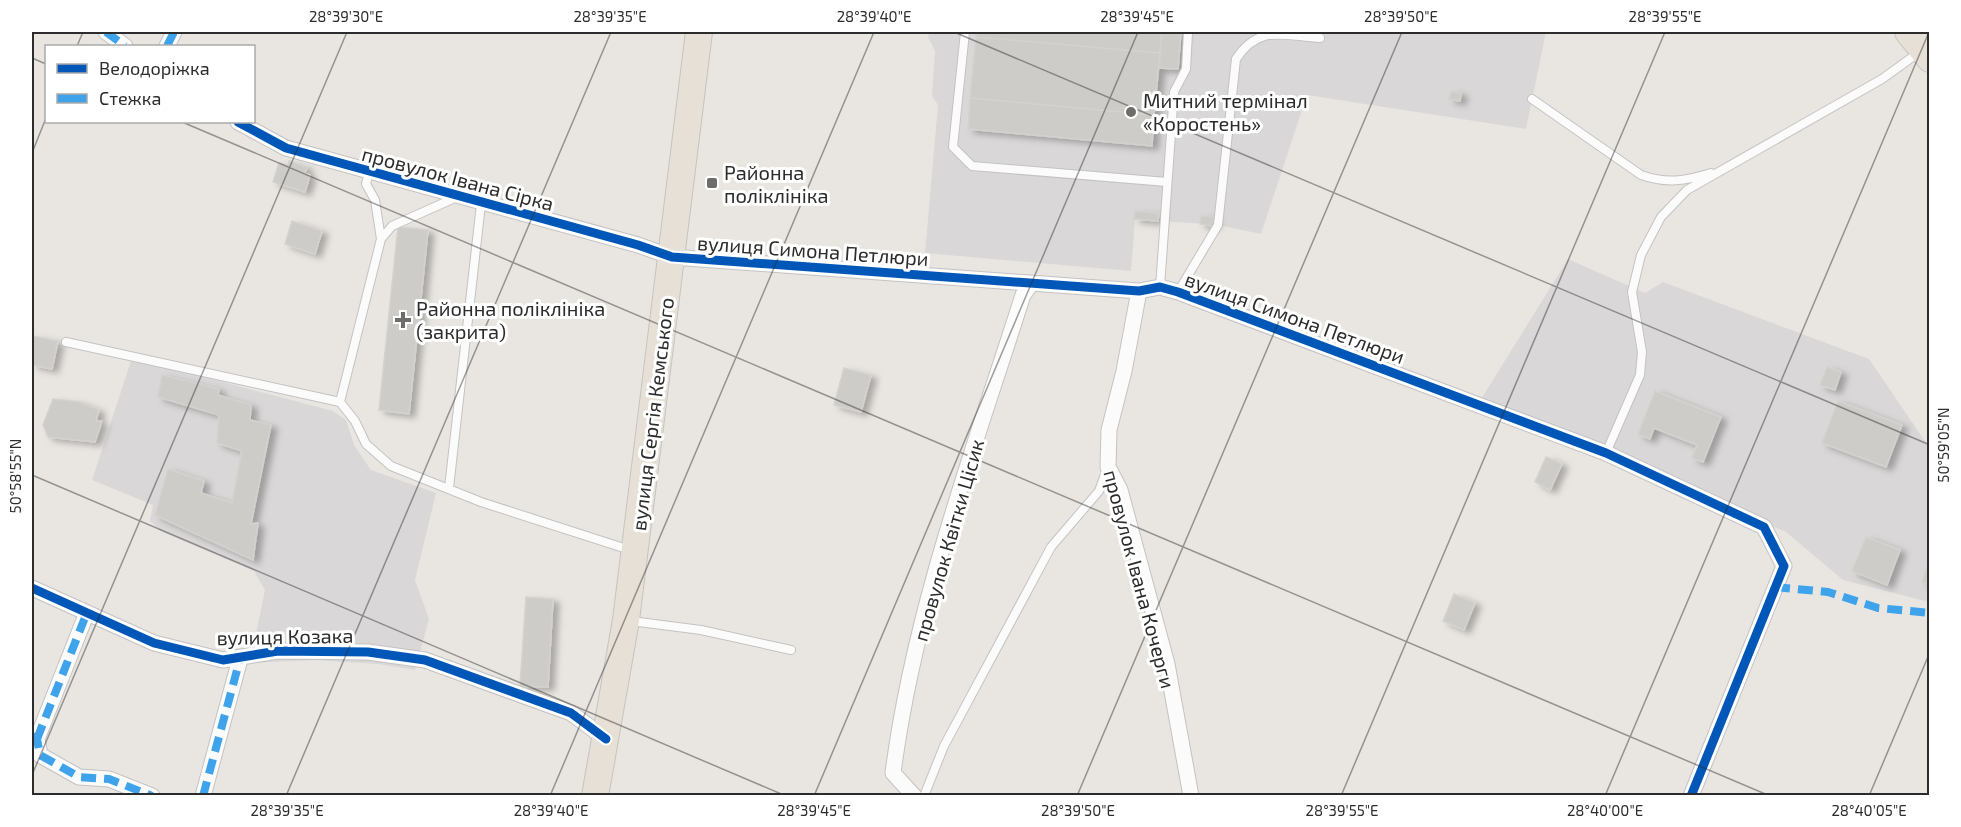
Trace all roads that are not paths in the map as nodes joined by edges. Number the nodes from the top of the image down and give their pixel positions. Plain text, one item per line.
1 (106, 32) edge
2 (699, 32) edge
3 (965, 32) edge
4 (1188, 32) edge
5 (1320, 38) dead end
6 (124, 45) edge
7 (1920, 47) edge
8 (1532, 99) dead end
9 (240, 123) edge
10 (1727, 168) junction
11 (369, 172) junction
12 (1167, 182) junction
13 (458, 196) junction
14 (481, 204) junction
15 (381, 239) junction
16 (672, 257) junction
17 (1031, 284) junction
18 (1160, 287) junction
19 (1139, 291) junction
20 (1178, 292) junction
21 (66, 342) dead end
22 (340, 402) junction
23 (1606, 453) junction
24 (1108, 467) junction
25 (449, 488) junction
26 (635, 551) junction
27 (32, 588) edge
28 (86, 615) junction
29 (626, 620) junction
30 (791, 650) dead end
31 (240, 658) junction
32 (34, 738) edge
33 (606, 739) junction
34 (152, 795) edge
35 (203, 795) edge
36 (595, 795) edge
37 (914, 795) edge
38 (924, 795) edge
39 (1191, 795) edge
40 (1691, 795) edge

1 - 6 street
2 - 16 highway, вулиця Сергія Кемського
3 - 12 lane
4 - 12 lane
5 - 20 lane
7 - 10 lane
8 - 10 lane
9 - 11 street, провулок Івана Сірка
10 - 23 lane
11 - 13 street, провулок Івана Сірка
11 - 15 lane
12 - 18 lane
13 - 14 street, провулок Івана Сірка
13 - 15 lane
14 - 16 street, провулок Івана Сірка
14 - 25 lane
15 - 22 lane
16 - 17 street, вулиця Симона Петлюри
16 - 26 highway, вулиця Сергія Кемського
17 - 19 street, вулиця Симона Петлюри
17 - 37 street, провулок Квітки Цісик
18 - 19 street, вулиця Симона Петлюри
18 - 20 street, вулиця Симона Петлюри
19 - 24 street, провулок Івана Кочерги
20 - 23 street, вулиця Симона Петлюри
21 - 22 lane
22 - 25 lane
23 - 40 street, вулиця Симона Петлюри
24 - 38 lane
24 - 39 street, провулок Івана Кочерги
25 - 26 lane
26 - 29 highway, вулиця Сергія Кемського
27 - 28 street, вулиця Козака
28 - 31 street, вулиця Козака
28 - 32 street
29 - 30 lane
29 - 33 highway, вулиця Сергія Кемського
31 - 33 street, вулиця Козака
31 - 35 street
32 - 34 street
33 - 36 highway, вулиця Сергія Кемського

